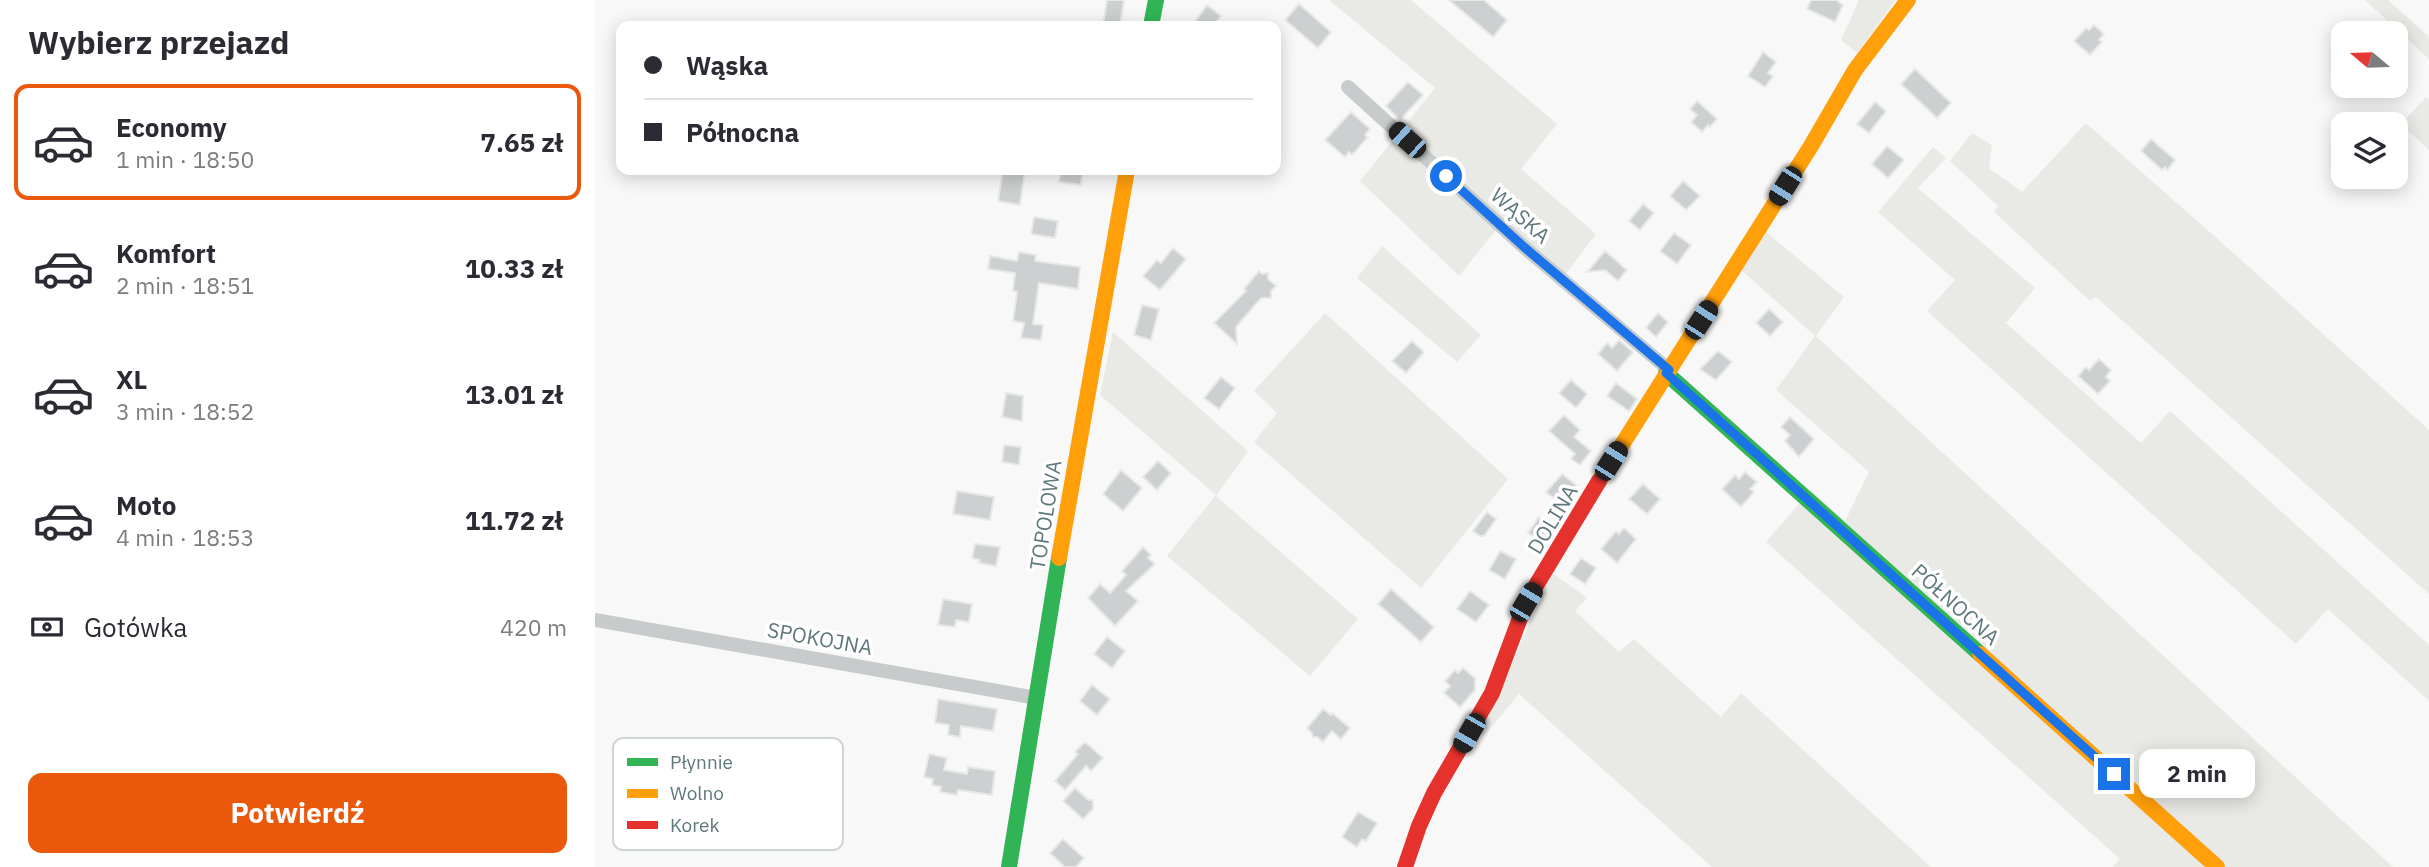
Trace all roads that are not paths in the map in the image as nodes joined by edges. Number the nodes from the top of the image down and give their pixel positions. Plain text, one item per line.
1 (1156, 0) edge
2 (1908, 0) edge
3 (1152, 21) edge
4 (1348, 87) dead end
5 (1126, 175) edge
6 (1667, 371) junction
7 (595, 620) edge
8 (1037, 698) junction
9 (1009, 867) edge
10 (1405, 867) edge
11 (2217, 867) edge

1 - 3 street
2 - 6 street, DOLINA
4 - 6 street, WĄSKA
5 - 8 street, TOPOLOWA
6 - 10 street, DOLINA
6 - 11 street, PÓŁNOCNA
7 - 8 street, SPOKOJNA
8 - 9 street, TOPOLOWA

